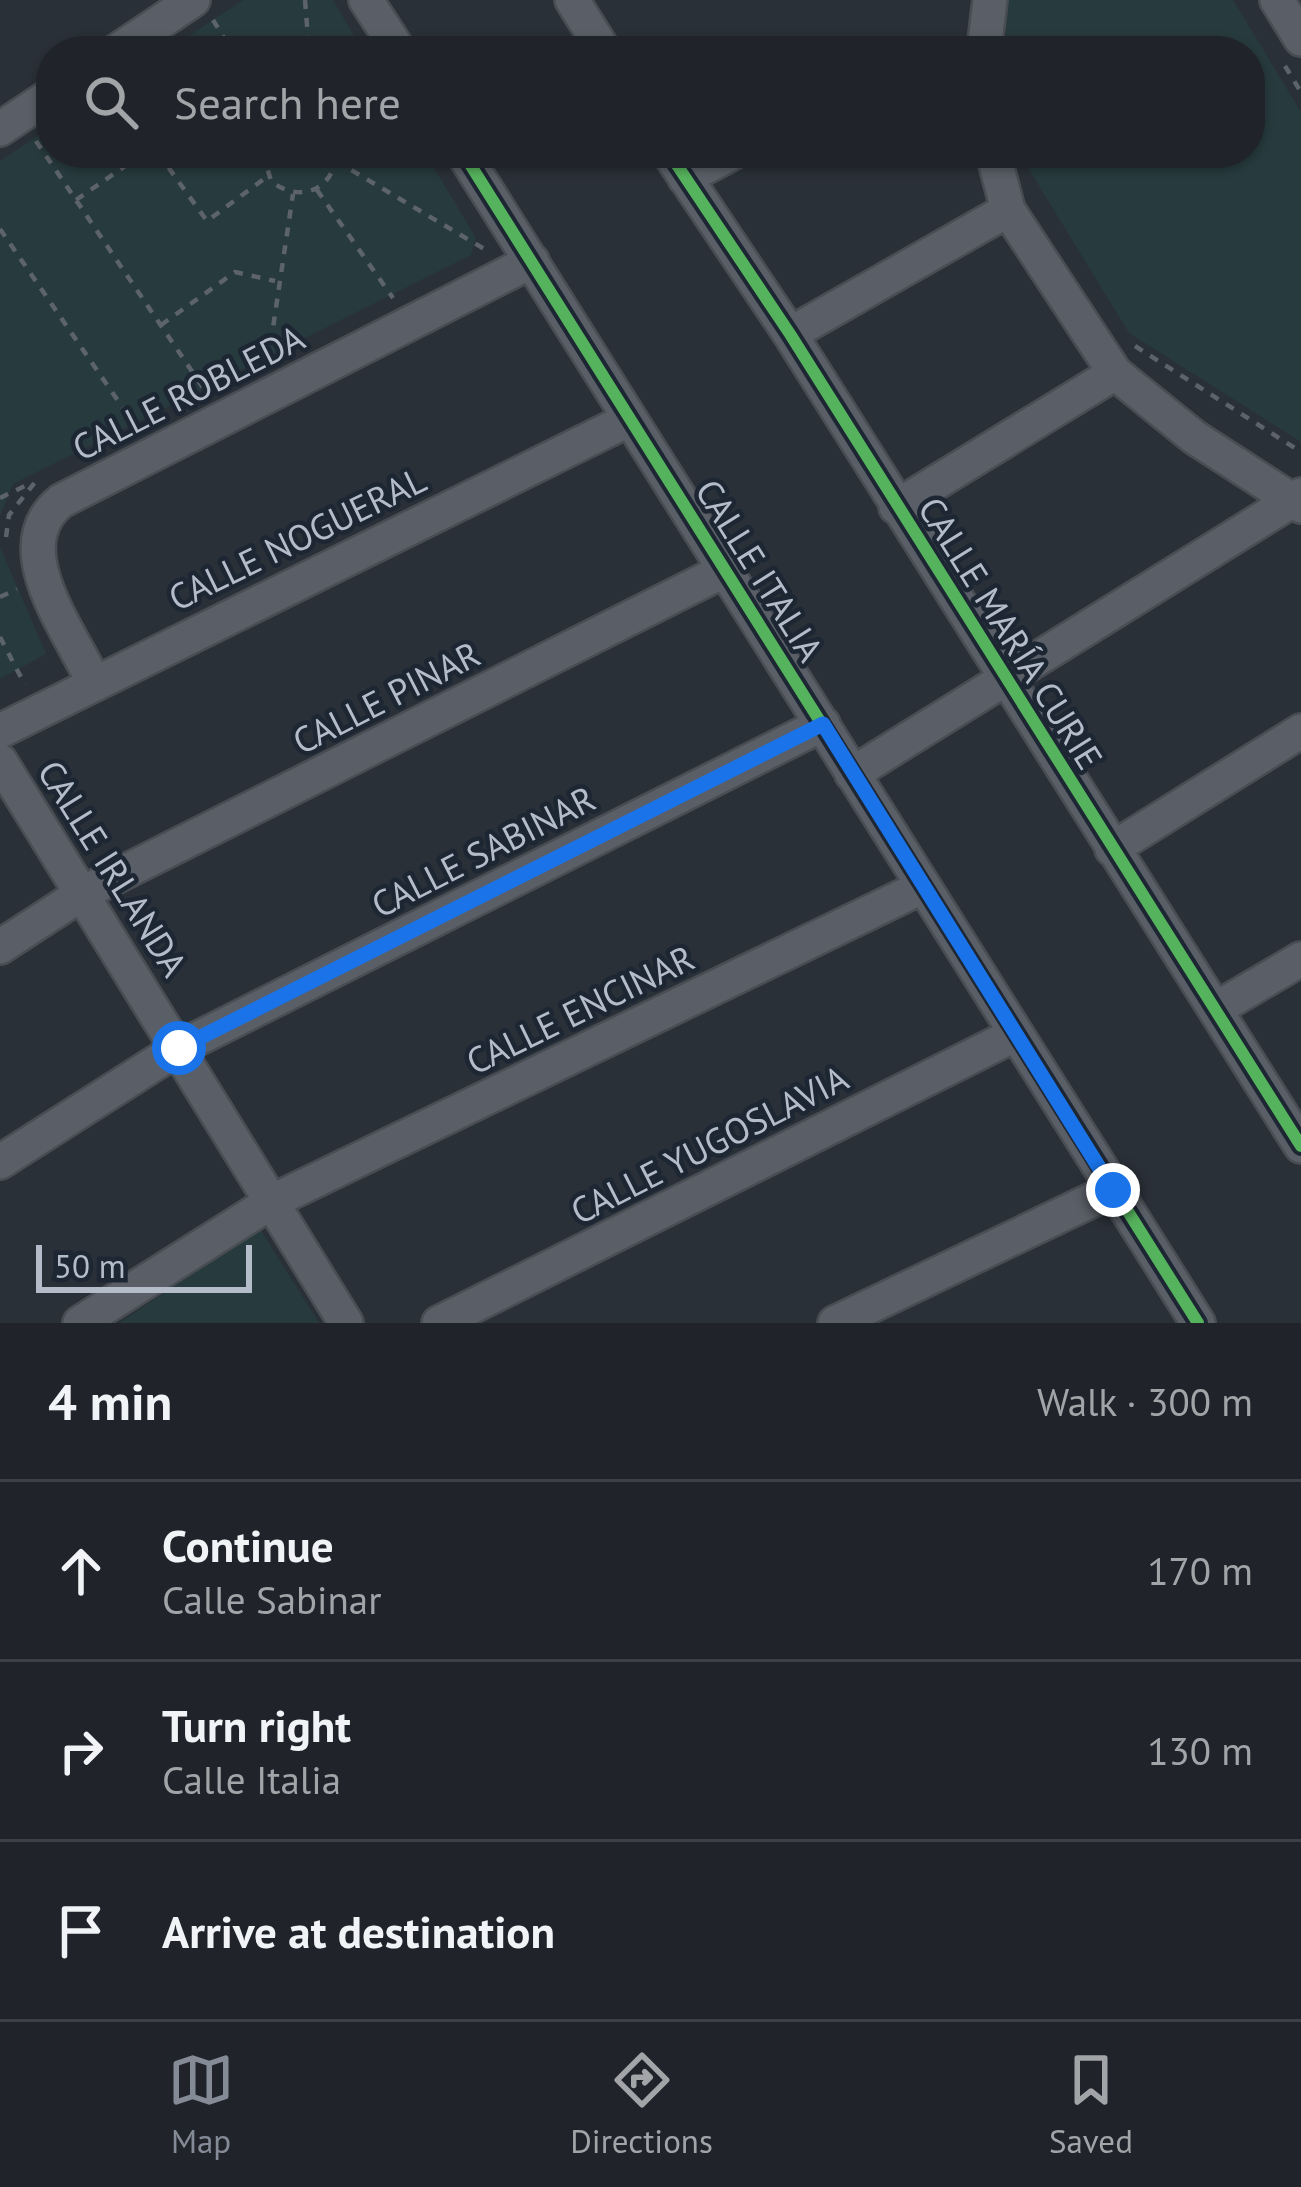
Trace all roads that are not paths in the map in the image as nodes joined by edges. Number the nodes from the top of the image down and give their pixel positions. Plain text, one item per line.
1 (366, 0) edge
2 (990, 0) edge
3 (1276, 0) edge
4 (580, 3) edge
5 (201, 6) edge
6 (145, 36) edge
7 (389, 36) edge
8 (596, 36) edge
9 (986, 36) edge
10 (1301, 39) edge
11 (473, 168) edge
12 (679, 168) edge
13 (997, 168) edge
14 (1008, 210) junction
15 (532, 261) junction
16 (790, 334) junction
17 (1114, 373) junction
18 (630, 419) junction
19 (1299, 500) edge
20 (896, 507) junction
21 (725, 570) junction
22 (1004, 676) junction
23 (93, 681) junction
24 (823, 724) junction
25 (1301, 730) edge
26 (0, 731) edge
27 (0, 761) edge
28 (852, 774) junction
29 (1112, 849) junction
30 (920, 888) junction
31 (83, 893) junction
32 (0, 947) edge
33 (1301, 959) edge
34 (1216, 1009) junction
35 (1014, 1035) junction
36 (179, 1048) junction
37 (1301, 1146) edge
38 (0, 1162) edge
39 (1113, 1190) junction
40 (273, 1201) junction
41 (80, 1323) edge
42 (346, 1323) edge
43 (439, 1323) edge
44 (835, 1323) edge
45 (1198, 1323) edge

1 - 7 street
2 - 9 street
3 - 10 street
4 - 8 street
5 - 6 street
11 - 15 street, CALLE ITALIA
12 - 16 street, CALLE MARÍA CURIE
13 - 14 street
14 - 16 street
14 - 17 street
15 - 18 street, CALLE ITALIA
15 - 23 street, CALLE ROBLEDA
16 - 20 street, CALLE MARÍA CURIE
17 - 19 street
17 - 20 street
18 - 21 street, CALLE ITALIA
18 - 23 street, CALLE NOGUERAL
19 - 22 street
20 - 22 street, CALLE MARÍA CURIE
21 - 24 street, CALLE ITALIA
21 - 31 street, CALLE PINAR
22 - 28 street
22 - 29 street, CALLE MARÍA CURIE
23 - 26 street, CALLE NOGUERAL
24 - 28 street, CALLE ITALIA
24 - 36 street, CALLE SABINAR
25 - 29 street
27 - 31 street, CALLE IRLANDA
28 - 30 street, CALLE ITALIA
29 - 34 street, CALLE MARÍA CURIE
30 - 35 street, CALLE ITALIA
30 - 40 street, CALLE ENCINAR
31 - 32 street, CALLE PINAR
31 - 36 street, CALLE IRLANDA
33 - 34 street
34 - 37 street, CALLE MARÍA CURIE
35 - 39 street, CALLE ITALIA
35 - 43 street, CALLE YUGOSLAVIA
36 - 38 street, CALLE SABINAR
36 - 40 street, CALLE IRLANDA
39 - 44 street
39 - 45 street, CALLE ITALIA
40 - 41 street, CALLE ENCINAR
40 - 42 street, CALLE IRLANDA

